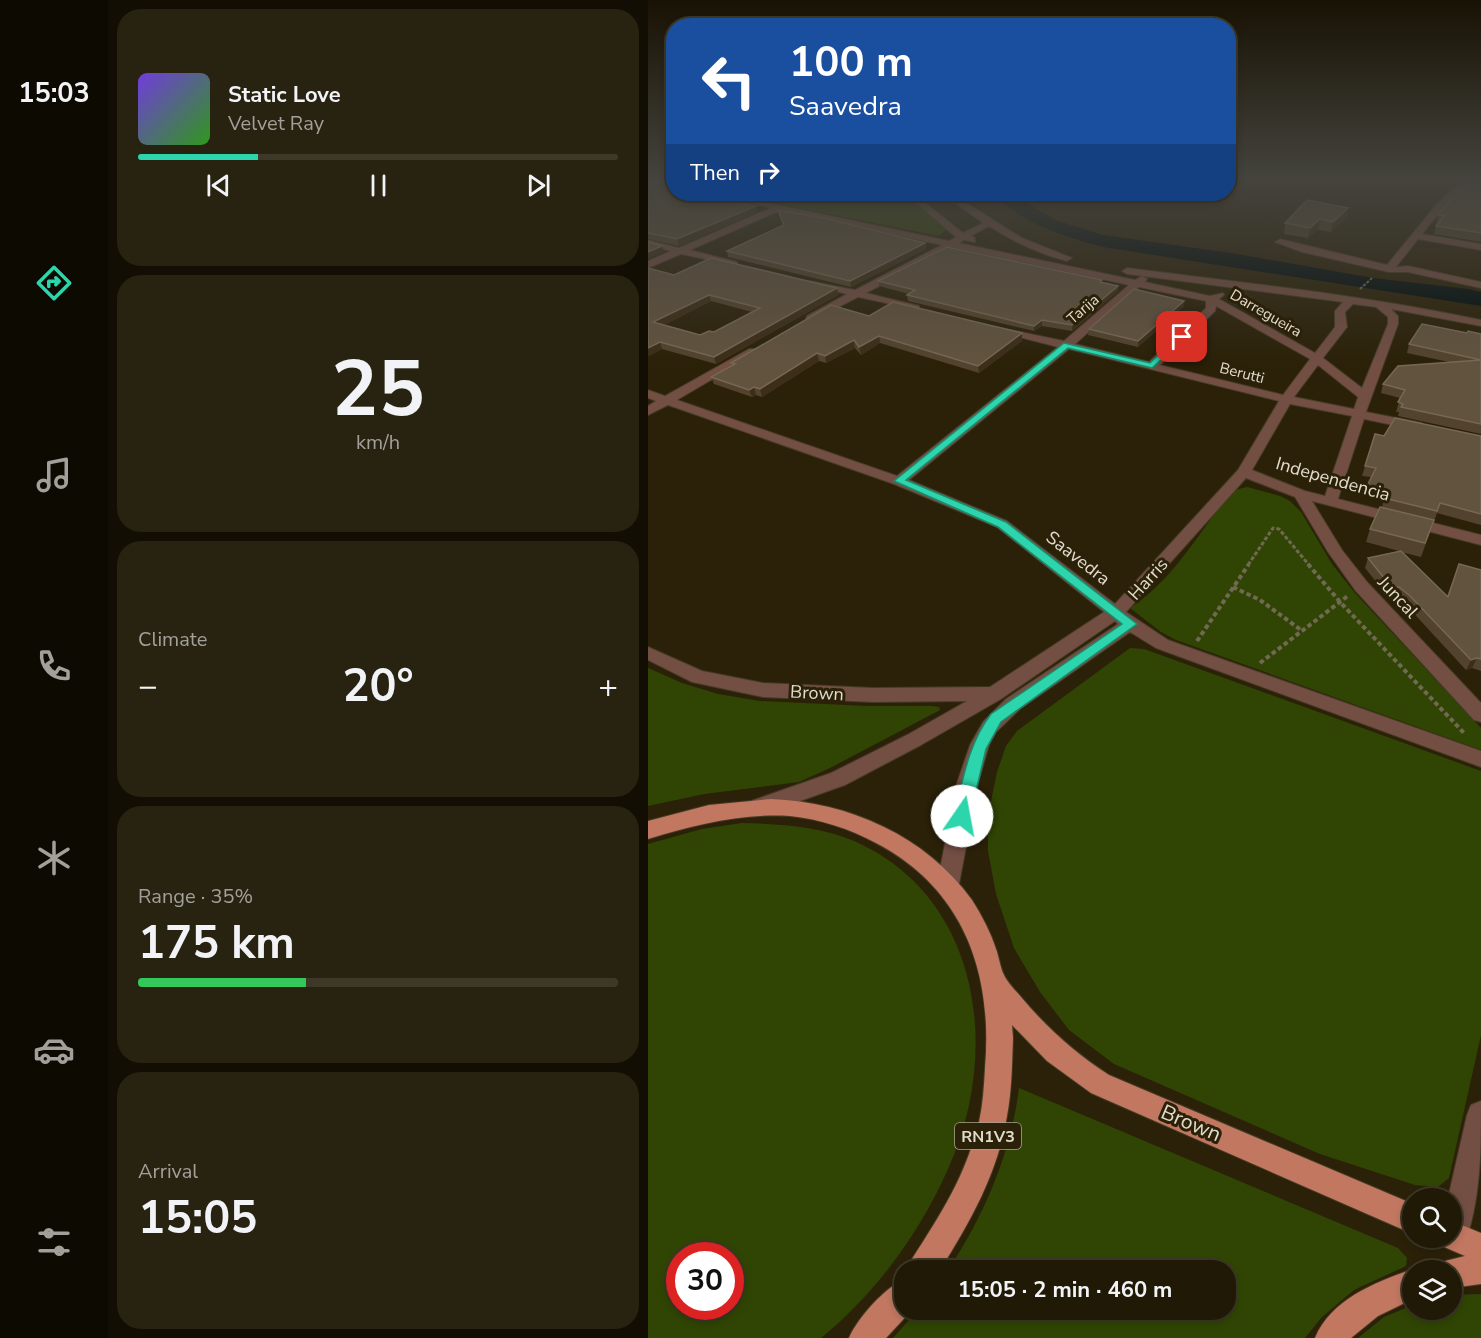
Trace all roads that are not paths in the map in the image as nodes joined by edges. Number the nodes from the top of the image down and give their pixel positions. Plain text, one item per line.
1 (707, 239) edge
2 (931, 239) edge
3 (955, 239) edge
4 (978, 239) edge
5 (1021, 239) edge
6 (1414, 239) edge
7 (1437, 239) edge
8 (1280, 242) dead end
9 (648, 243) edge
10 (948, 243) junction
11 (1481, 247) edge
12 (1040, 249) junction
13 (680, 251) junction
14 (648, 265) edge
15 (750, 268) edge
16 (1389, 269) junction
17 (1147, 274) junction
18 (796, 279) edge
19 (1136, 285) junction
20 (1239, 285) junction
21 (1481, 285) edge
22 (854, 293) junction
23 (1304, 293) junction
24 (1355, 296) junction
25 (1211, 299) junction
26 (1380, 305) junction
27 (933, 312) edge
28 (1340, 314) junction
29 (802, 323) edge
30 (1481, 323) edge
31 (988, 326) edge
32 (1067, 345) junction
33 (761, 347) edge
34 (1316, 358) junction
35 (1152, 366) junction
36 (648, 394) edge
37 (1365, 396) junction
38 (1286, 399) junction
39 (667, 400) junction
40 (648, 411) edge
41 (1359, 413) junction
42 (1426, 428) edge
43 (1244, 472) junction
44 (899, 481) junction
45 (1300, 494) junction
46 (1330, 500) junction
47 (1348, 504) junction
48 (1316, 522) junction
49 (1481, 540) edge
50 (1123, 618) junction
51 (648, 653) edge
52 (994, 694) junction
53 (1481, 715) edge
54 (1481, 759) edge
55 (756, 807) junction
56 (648, 830) edge
57 (948, 884) junction
58 (997, 986) junction
59 (1481, 1115) edge
60 (1462, 1197) edge
61 (1402, 1214) edge
62 (1462, 1240) edge
63 (1481, 1248) edge
64 (928, 1260) edge
65 (1481, 1269) edge
66 (1462, 1272) edge
67 (1402, 1287) edge
68 (894, 1306) edge
69 (865, 1338) edge
70 (1331, 1338) edge

1 - 13 street
2 - 10 street, Darregueira
3 - 10 street
4 - 12 street
5 - 12 street
6 - 16 street
7 - 11 street
8 - 16 street
9 - 13 street
10 - 19 street, Darregueira
10 - 22 street
12 - 17 street
13 - 14 street
13 - 15 street
16 - 21 street
17 - 19 street, Tarija
17 - 20 street
18 - 22 street
19 - 25 street, Darregueira
19 - 32 street, Tarija
20 - 23 street
20 - 25 street
22 - 27 street
22 - 29 street
23 - 24 street
23 - 28 street
24 - 26 street
24 - 28 street, Harris
25 - 34 street, Darregueira
25 - 35 street
26 - 30 street
26 - 37 street
28 - 34 street, Harris
31 - 32 street, Berutti
32 - 35 street, Berutti
32 - 44 street, Tarija
33 - 39 street
34 - 37 street, Darregueira
34 - 38 street, Harris
35 - 38 street, Berutti
36 - 39 street, Saavedra
37 - 41 street
38 - 41 street, Berutti
38 - 43 street, Harris
39 - 40 street
39 - 44 street, Saavedra
41 - 42 street, Berutti
41 - 46 street
43 - 45 street, Independencia
43 - 50 street, Harris
44 - 50 street, Saavedra
45 - 46 street, Independencia
45 - 48 street, Juncal
46 - 47 street, Independencia
47 - 48 street
47 - 49 street, Independencia
48 - 53 street, Juncal
50 - 52 street, Harris
50 - 54 street, Saavedra
50 - 57 street, Harris
51 - 52 street, Brown
52 - 55 street, Harris
55 - 56 main road, RN1V3
55 - 57 main road, RN1V3
57 - 58 main road, RN1V3
58 - 61 main road, Brown
58 - 64 main road, RN1V3
59 - 60 street
62 - 63 main road
65 - 66 main road
67 - 70 main road
68 - 69 main road

